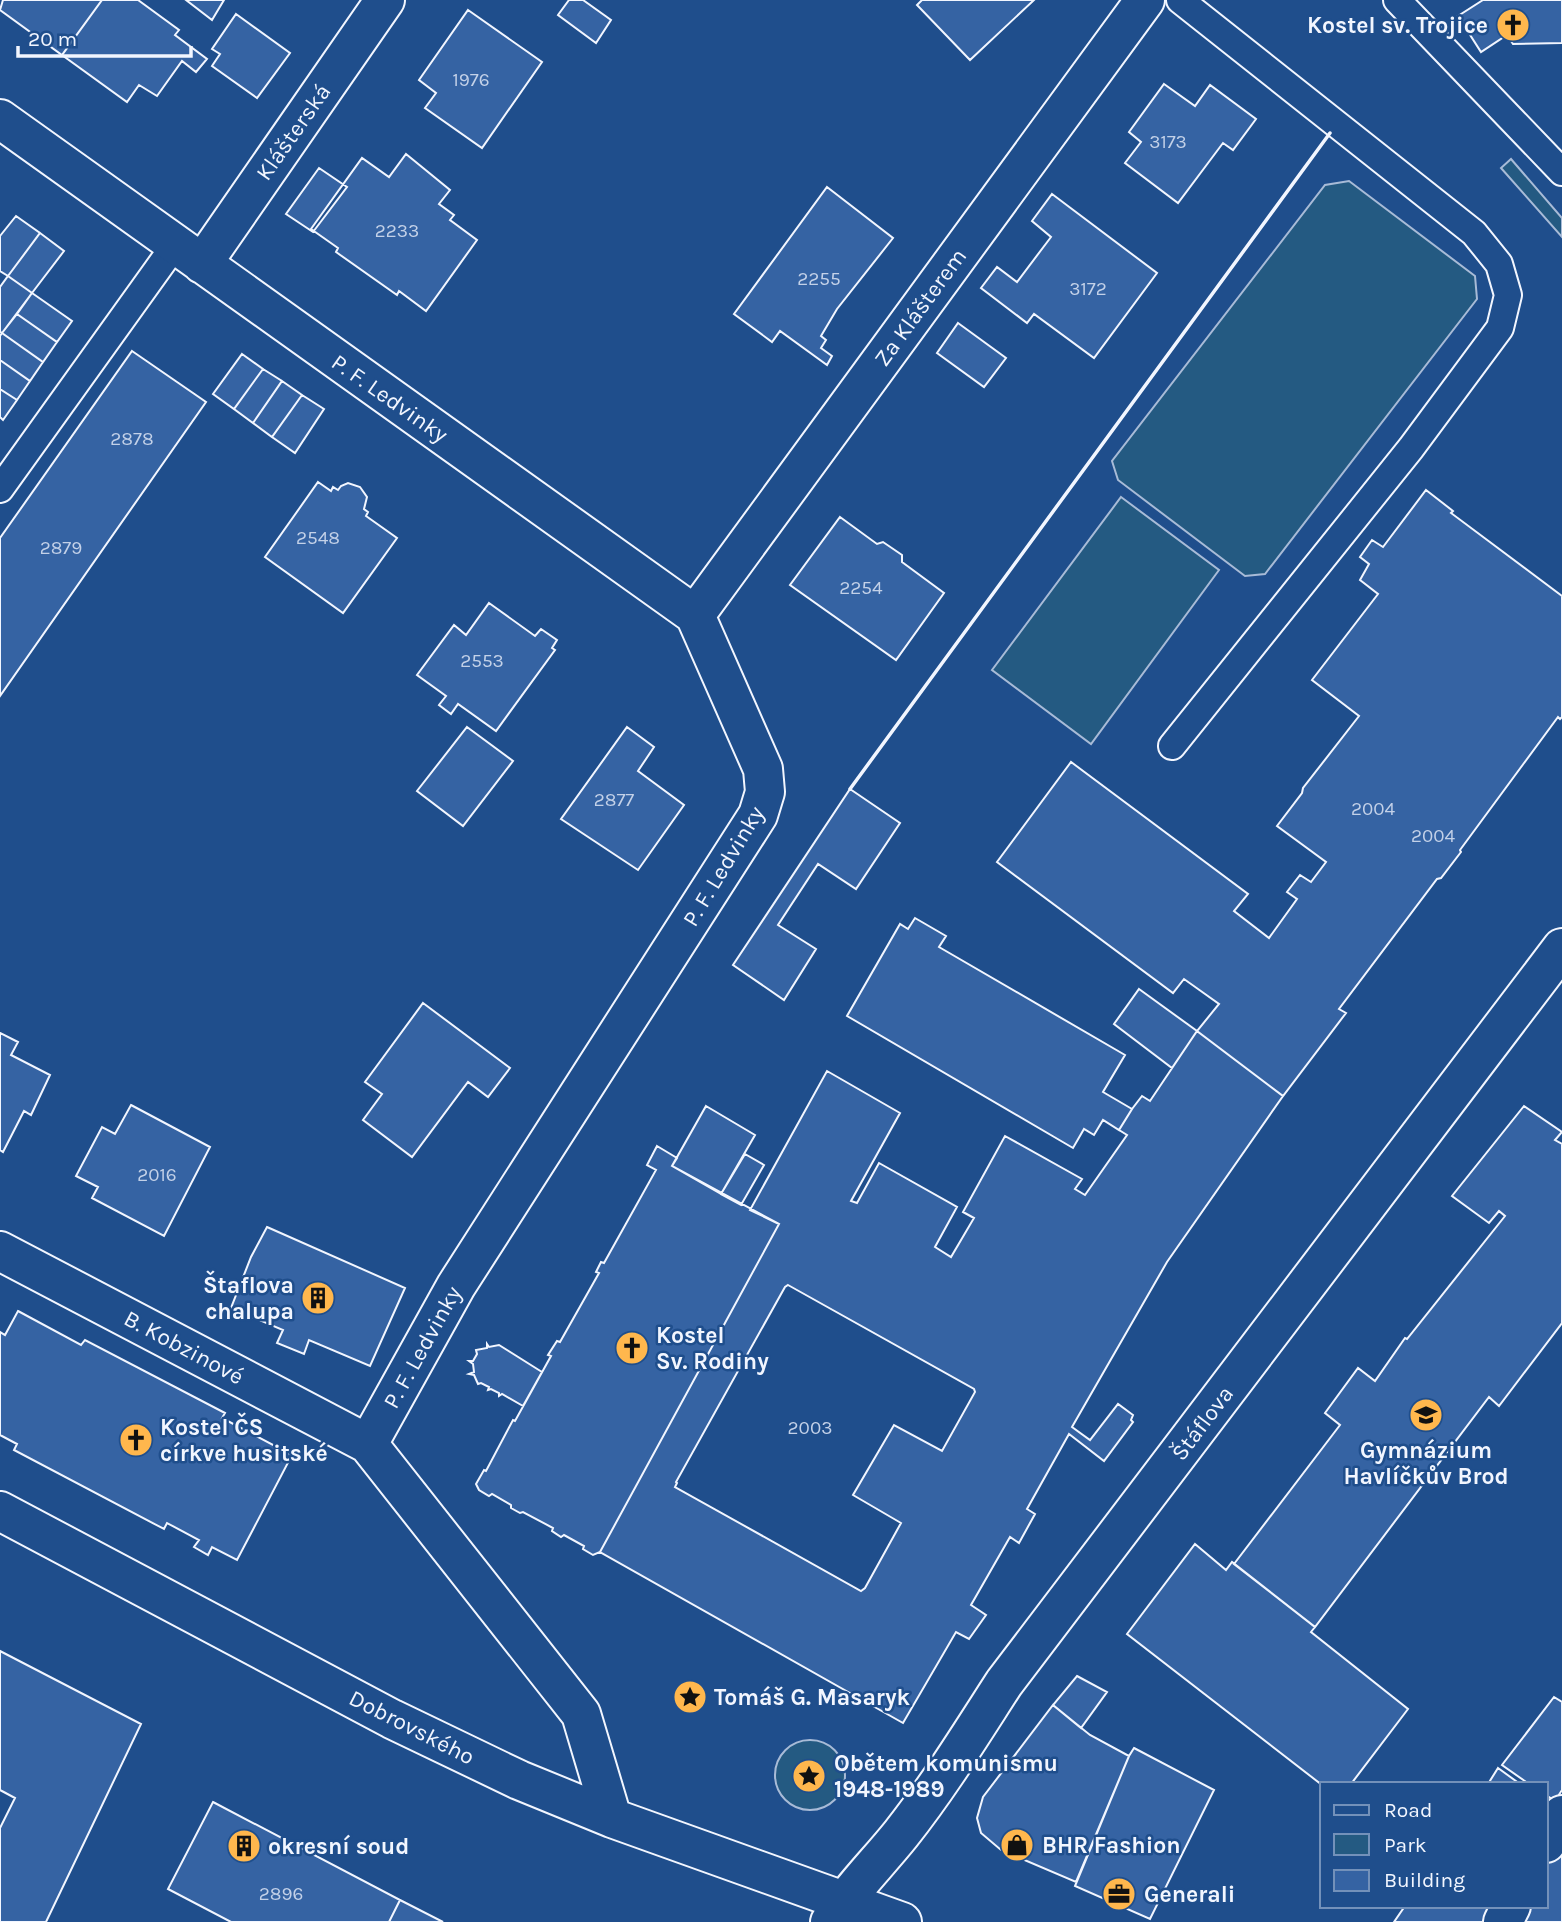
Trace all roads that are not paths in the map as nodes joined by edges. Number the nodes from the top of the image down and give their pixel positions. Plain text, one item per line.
1 (385, 0) edge
2 (1145, 0) edge
3 (1180, 0) edge
4 (1396, 0) edge
5 (0, 120) edge
6 (1562, 172) edge
7 (188, 255) junction
8 (0, 489) edge
9 (695, 615) junction
10 (1172, 746) dead end
11 (1562, 948) edge
12 (0, 1251) edge
13 (368, 1444) junction
14 (0, 1511) edge
15 (1562, 1815) edge
16 (612, 1818) junction
17 (1548, 1840) edge
18 (837, 1911) edge
19 (902, 1922) edge

1 - 7 street, Klášterská
2 - 9 street, Za Klášterem
3 - 10 lane
4 - 6 lane
5 - 7 street, P. F. Ledvinky
7 - 8 lane
7 - 9 street, P. F. Ledvinky
9 - 13 street, P. F. Ledvinky
11 - 18 street, Štáflova
12 - 13 street, B. Kobzinové
13 - 16 street
14 - 16 street, Dobrovského
15 - 17 street
16 - 18 street, Dobrovského
18 - 19 street, Dobrovského

